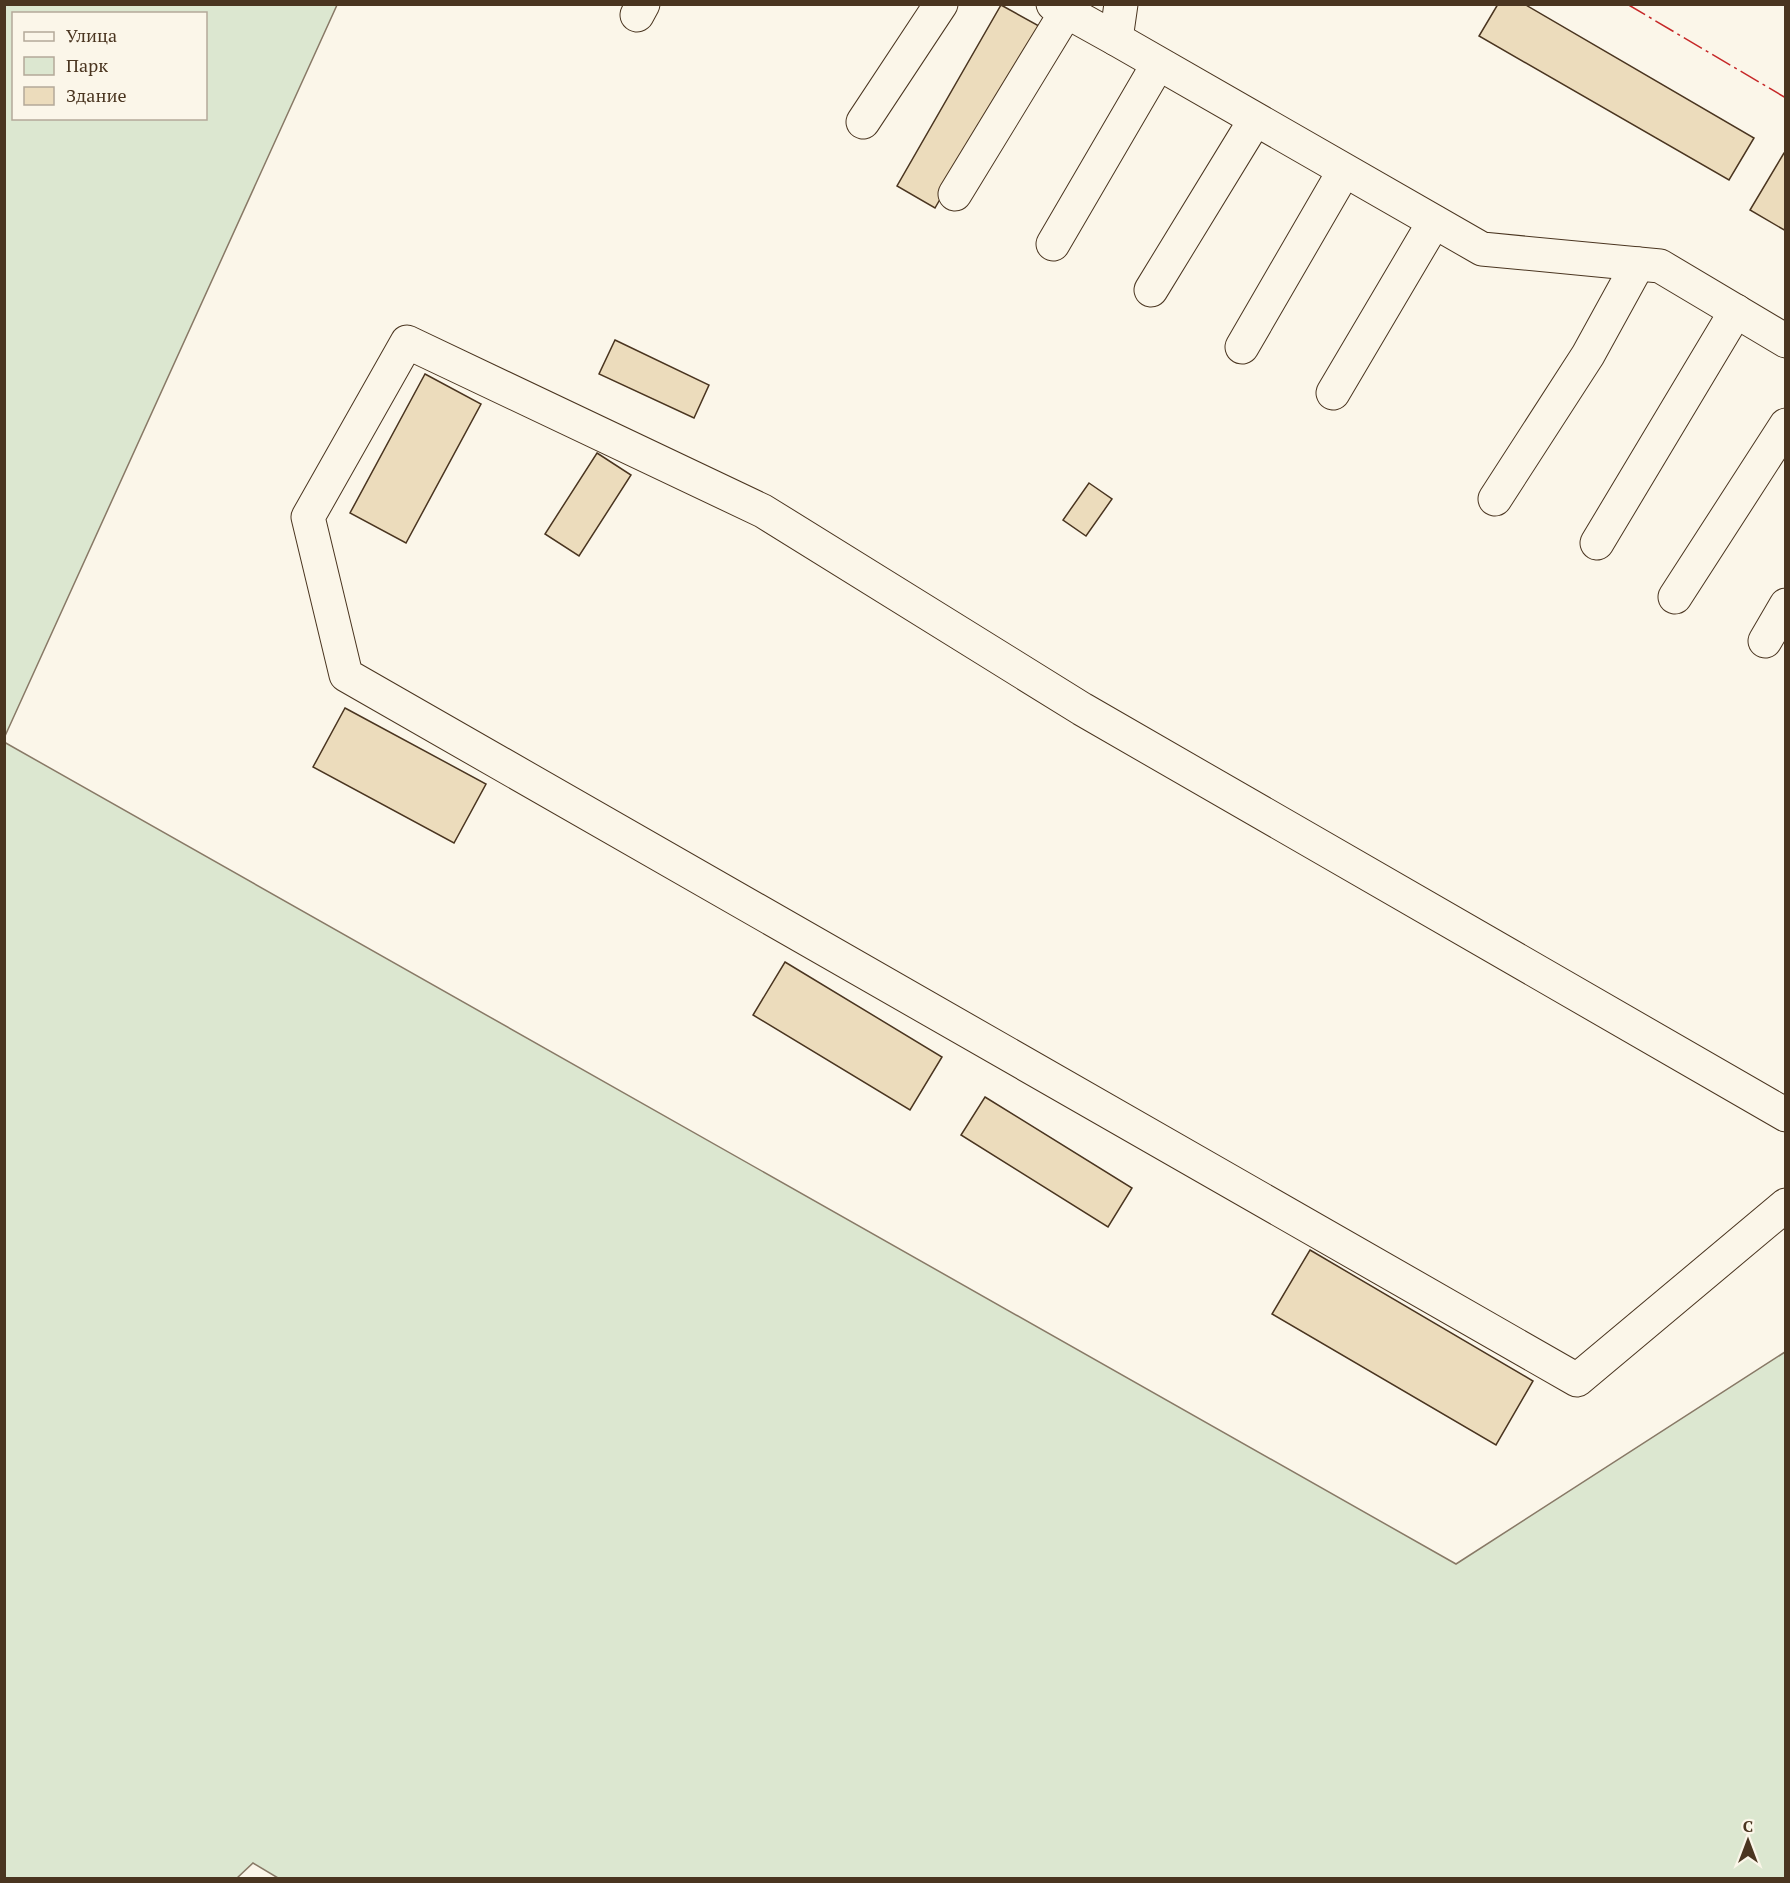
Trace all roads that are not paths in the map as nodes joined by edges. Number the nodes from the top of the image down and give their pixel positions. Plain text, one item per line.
1 (941, 4) edge
2 (1122, 4) edge
3 (1060, 8) edge
4 (1116, 39) junction
5 (1158, 64) junction
6 (1255, 120) junction
7 (863, 122) dead end
8 (1344, 171) junction
9 (955, 194) dead end
10 (1434, 222) junction
11 (1053, 244) dead end
12 (1638, 264) junction
13 (1151, 290) dead end
14 (1736, 311) junction
15 (1785, 341) edge
16 (1242, 347) dead end
17 (1332, 393) dead end
18 (1785, 425) edge
19 (1495, 499) dead end
20 (1597, 543) dead end
21 (1675, 597) dead end
22 (1785, 605) edge
23 (1765, 641) dead end
24 (1785, 1115) edge
25 (1785, 1205) edge

1 - 7 lane
2 - 4 lane
3 - 4 lane
3 - 9 lane
4 - 5 lane
5 - 6 lane
5 - 11 lane
6 - 8 lane
6 - 13 lane
8 - 10 lane
8 - 16 lane
10 - 12 lane
10 - 17 lane
12 - 14 lane
12 - 19 lane
14 - 15 lane
14 - 20 lane
18 - 21 lane
22 - 23 lane
24 - 25 lane

